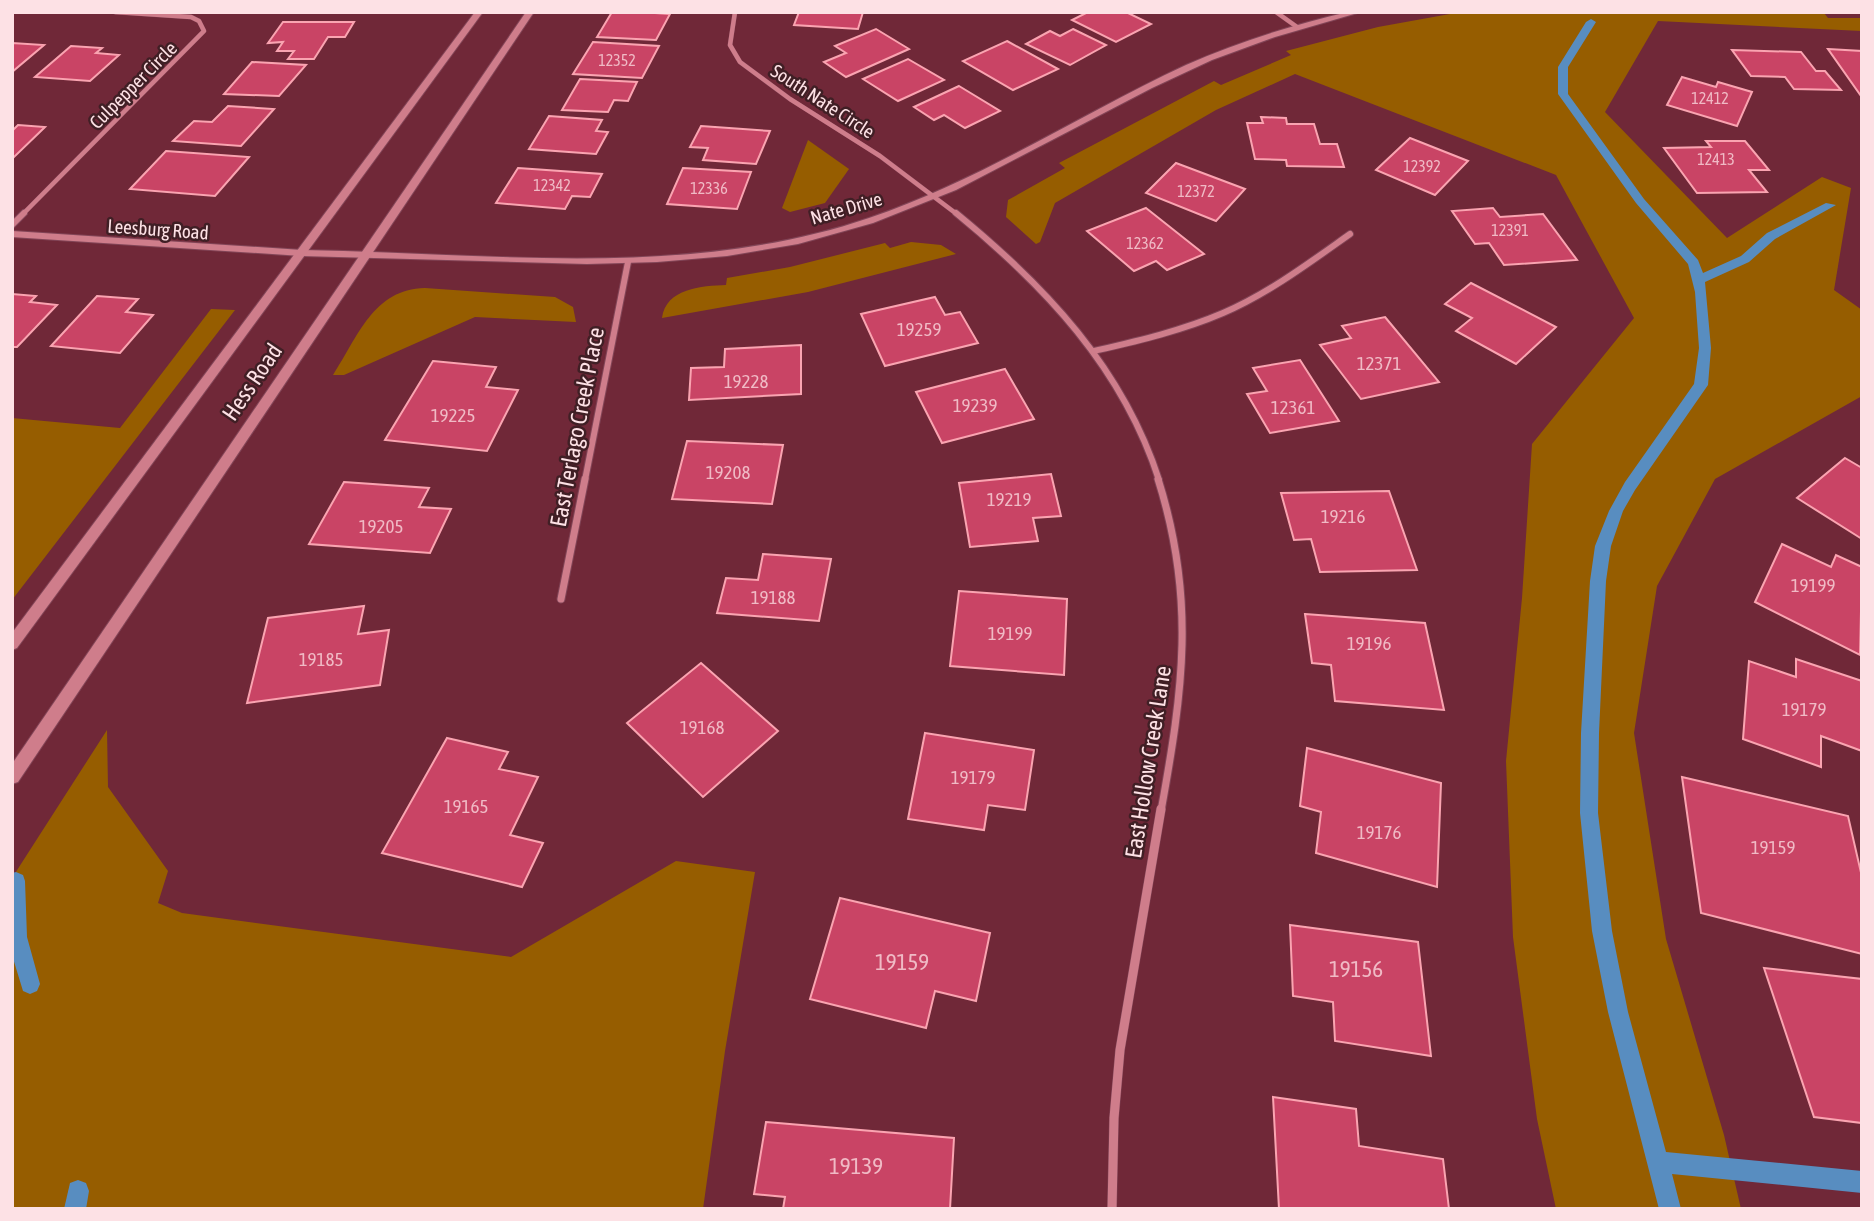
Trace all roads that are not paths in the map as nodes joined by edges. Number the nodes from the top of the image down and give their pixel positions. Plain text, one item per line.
1 (115, 12) edge
2 (478, 12) edge
3 (530, 12) edge
4 (735, 12) edge
5 (1276, 12) edge
6 (1358, 12) edge
7 (1297, 27) junction
8 (932, 197) junction
9 (12, 225) edge
10 (12, 234) edge
11 (1350, 234) dead end
12 (302, 253) junction
13 (365, 253) junction
14 (628, 262) junction
15 (1094, 351) junction
16 (561, 599) dead end
17 (12, 644) edge
18 (12, 777) edge
19 (1112, 1209) edge

1 - 9 street, Culpepper Circle
2 - 12 main road, Hess Road
3 - 13 main road, Hess Road
4 - 8 street, South Nate Circle
5 - 7 street
6 - 7 street, Nate Drive
7 - 8 street, Nate Drive
8 - 14 street, Nate Drive
8 - 15 street, East Hollow Creek Lane
10 - 12 street, Leesburg Road
11 - 15 street
12 - 13 street, Nate Drive
12 - 17 main road, Hess Road
13 - 14 street, Nate Drive
13 - 18 main road, Hess Road
14 - 16 street, East Terlago Creek Place
15 - 19 street, East Hollow Creek Lane

